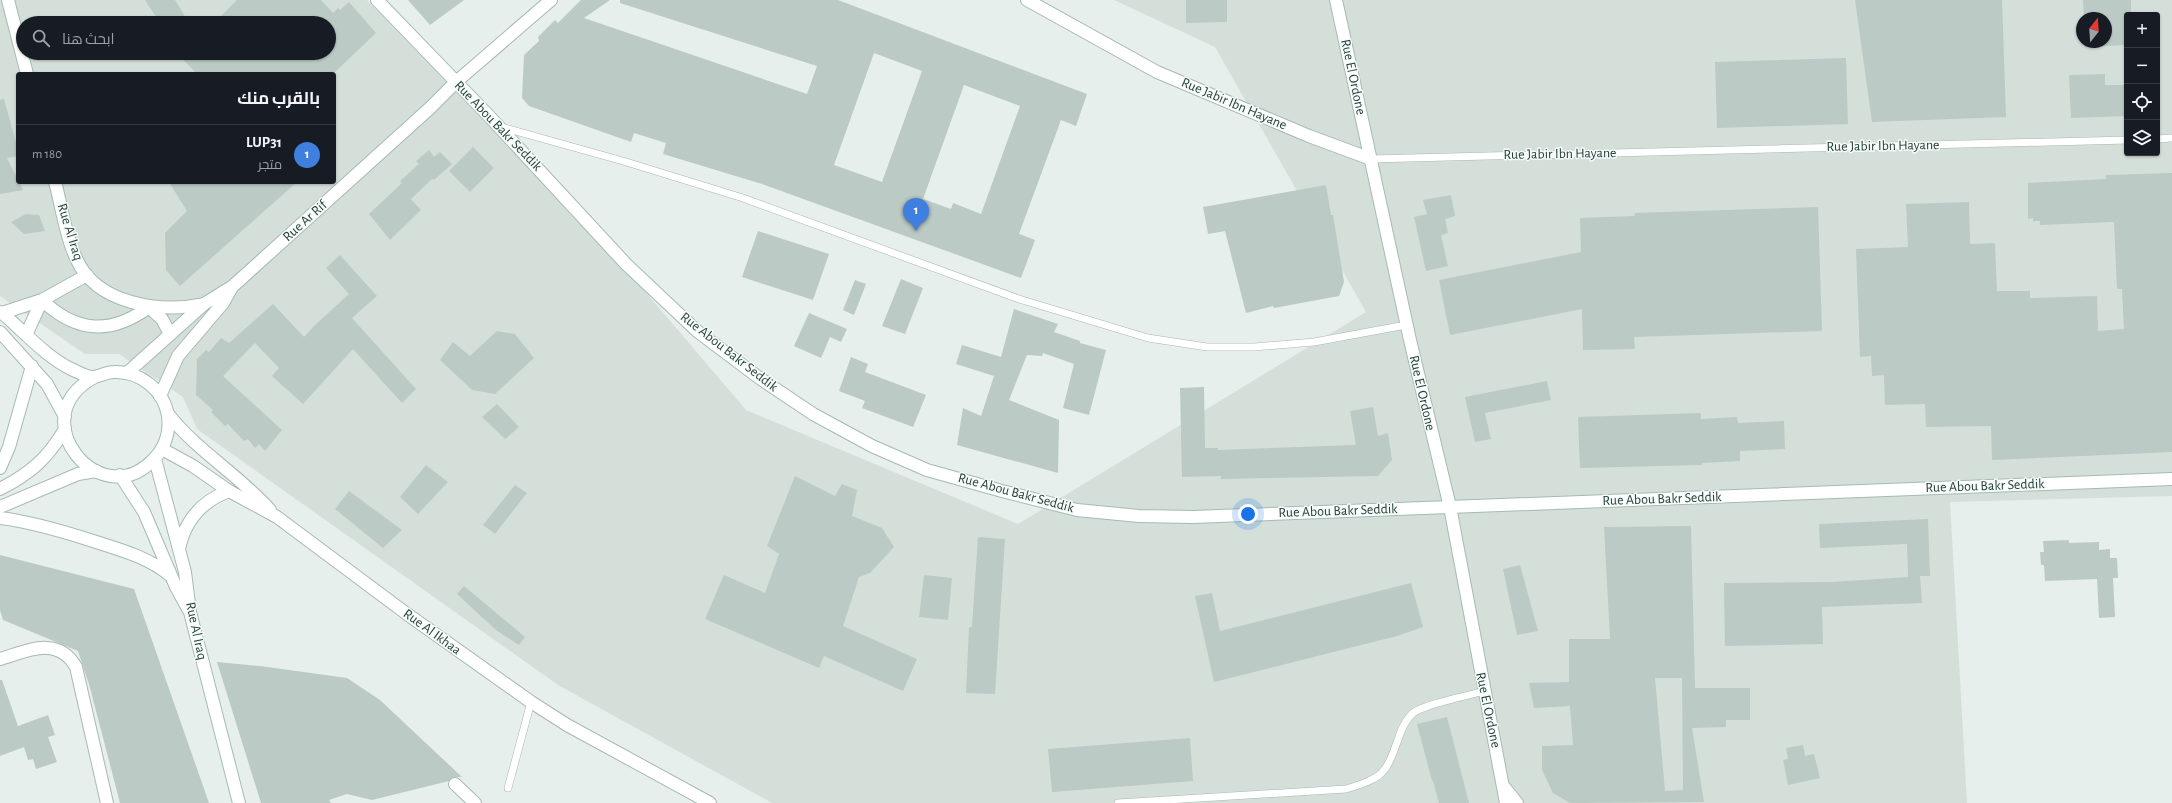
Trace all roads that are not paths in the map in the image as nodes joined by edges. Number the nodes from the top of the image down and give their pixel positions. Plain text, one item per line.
1 (8, 0) edge
2 (377, 0) edge
3 (551, 0) edge
4 (1028, 0) edge
5 (1336, 0) edge
6 (16, 31) edge
7 (23, 60) edge
8 (26, 72) edge
9 (456, 82) junction
10 (499, 126) junction
11 (2172, 138) edge
12 (2160, 139) edge
13 (2124, 140) edge
14 (1371, 159) junction
15 (56, 184) edge
16 (87, 275) junction
17 (233, 286) junction
18 (42, 300) junction
19 (204, 304) junction
20 (149, 307) junction
21 (1, 313) edge
22 (1406, 325) junction
23 (0, 332) edge
24 (170, 334) junction
25 (26, 335) junction
26 (32, 366) junction
27 (127, 373) junction
28 (93, 378) junction
29 (160, 396) junction
30 (168, 414) junction
31 (65, 417) junction
32 (65, 430) junction
33 (158, 454) junction
34 (0, 468) edge
35 (96, 471) junction
36 (120, 475) junction
37 (2172, 479) edge
38 (0, 489) edge
39 (229, 491) junction
40 (0, 507) edge
41 (1450, 507) junction
42 (276, 517) junction
43 (0, 518) edge
44 (179, 550) junction
45 (171, 576) junction
46 (190, 612) junction
47 (0, 659) edge
48 (1484, 691) junction
49 (531, 702) junction
50 (455, 784) dead end
51 (1504, 787) junction
52 (508, 788) dead end
53 (107, 803) edge
54 (239, 803) edge
55 (475, 803) edge
56 (710, 803) edge
57 (1118, 803) edge
58 (1506, 803) edge
59 (1517, 803) edge

1 - 6 street
2 - 9 street, Rue Abou Bakr Seddik
3 - 9 street, Rue Ar Rif
4 - 14 street, Rue Jabir Ibn Hayane
5 - 14 street, Rue El Ordone
7 - 8 street
9 - 10 street, Rue Abou Bakr Seddik
9 - 17 street, Rue Ar Rif
10 - 22 lane
10 - 41 street, Rue Abou Bakr Seddik
11 - 12 lane
13 - 14 lane, Rue Jabir Ibn Hayane
14 - 22 street, Rue El Ordone
15 - 16 street, Rue Al Iraq
16 - 18 street
16 - 20 street, Rue Al Iraq
17 - 19 street, Rue Ar Rif
17 - 29 street
18 - 20 street
18 - 21 street
18 - 25 street
19 - 20 street, Rue Al Iraq
19 - 24 street, Rue Ar Rif
20 - 24 street
21 - 25 street
22 - 41 street, Rue El Ordone
23 - 26 street
24 - 27 street, Rue Ar Rif
25 - 28 street
26 - 31 street
26 - 34 street
27 - 28 street
27 - 29 street
28 - 31 street
29 - 30 street
30 - 33 street
30 - 42 street
31 - 32 street
32 - 35 street
32 - 38 street
33 - 36 street
33 - 39 street, Rue Al Ikhaa
33 - 44 street, Rue Al Iraq
35 - 36 street
35 - 40 street
36 - 45 street
37 - 41 street, Rue Abou Bakr Seddik
39 - 42 street, Rue Al Ikhaa
39 - 44 street
41 - 48 street, Rue El Ordone
42 - 49 street, Rue Al Ikhaa
43 - 45 street
44 - 46 street, Rue Al Iraq
45 - 46 street
46 - 54 street, Rue Al Iraq
47 - 53 street
48 - 51 street, Rue El Ordone
48 - 57 lane
49 - 52 lane
49 - 56 street, Rue Al Ikhaa
50 - 55 street
51 - 58 street, Rue El Ordone
51 - 59 street, Rue El Ordone

